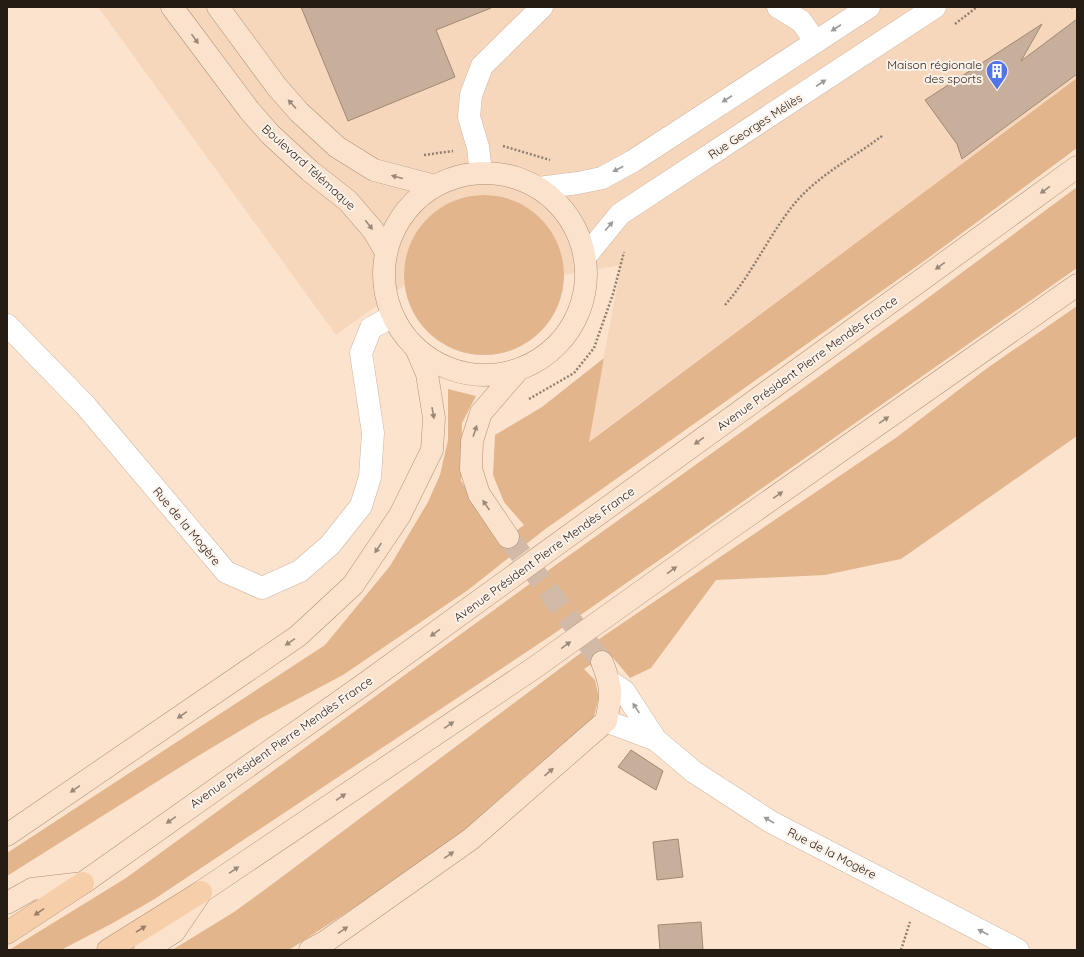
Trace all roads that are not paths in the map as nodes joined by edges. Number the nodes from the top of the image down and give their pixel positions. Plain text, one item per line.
1 (172, 7) edge
2 (218, 7) edge
3 (542, 7) edge
4 (778, 7) edge
5 (868, 7) edge
6 (935, 7) edge
7 (815, 41) junction
8 (1077, 167) edge
9 (481, 173) junction
10 (435, 186) junction
11 (539, 188) junction
12 (386, 252) junction
13 (585, 257) junction
14 (1077, 285) edge
15 (394, 316) junction
16 (7, 325) edge
17 (416, 348) junction
18 (519, 369) junction
19 (508, 537) tunnel mouth
20 (602, 662) tunnel mouth
21 (610, 682) junction
22 (606, 721) junction
23 (656, 740) junction
24 (7, 835) edge
25 (83, 882) junction
26 (201, 892) junction
27 (7, 903) edge
28 (7, 933) edge
29 (108, 950) edge
30 (145, 950) edge
31 (310, 950) edge
32 (1018, 950) edge

1 -> 12 main road, Boulevard Télémaque
10 -> 2 main road
3 - 9 street
4 - 7 street
5 -> 7 street
13 -> 6 street, Rue Georges Méliès
7 -> 11 street
8 -> 25 main road, Avenue Président Pierre Mendès France
9 - 10 main road
9 - 11 main road
10 - 12 main road
11 - 13 main road
12 - 15 main road
13 - 18 main road
26 -> 14 main road
15 - 16 street, Rue de la Mogère
15 - 17 main road
17 - 18 main road
17 -> 24 main road
19 -> 18 main road
20 - 21 main road
21 - 22 main road
23 -> 21 street
22 - 23 street
31 -> 22 main road
32 -> 23 street, Rue de la Mogère
25 - 27 main road
25 -> 28 highway, Avenue Président Pierre Mendès France
29 -> 26 highway
26 - 30 main road

